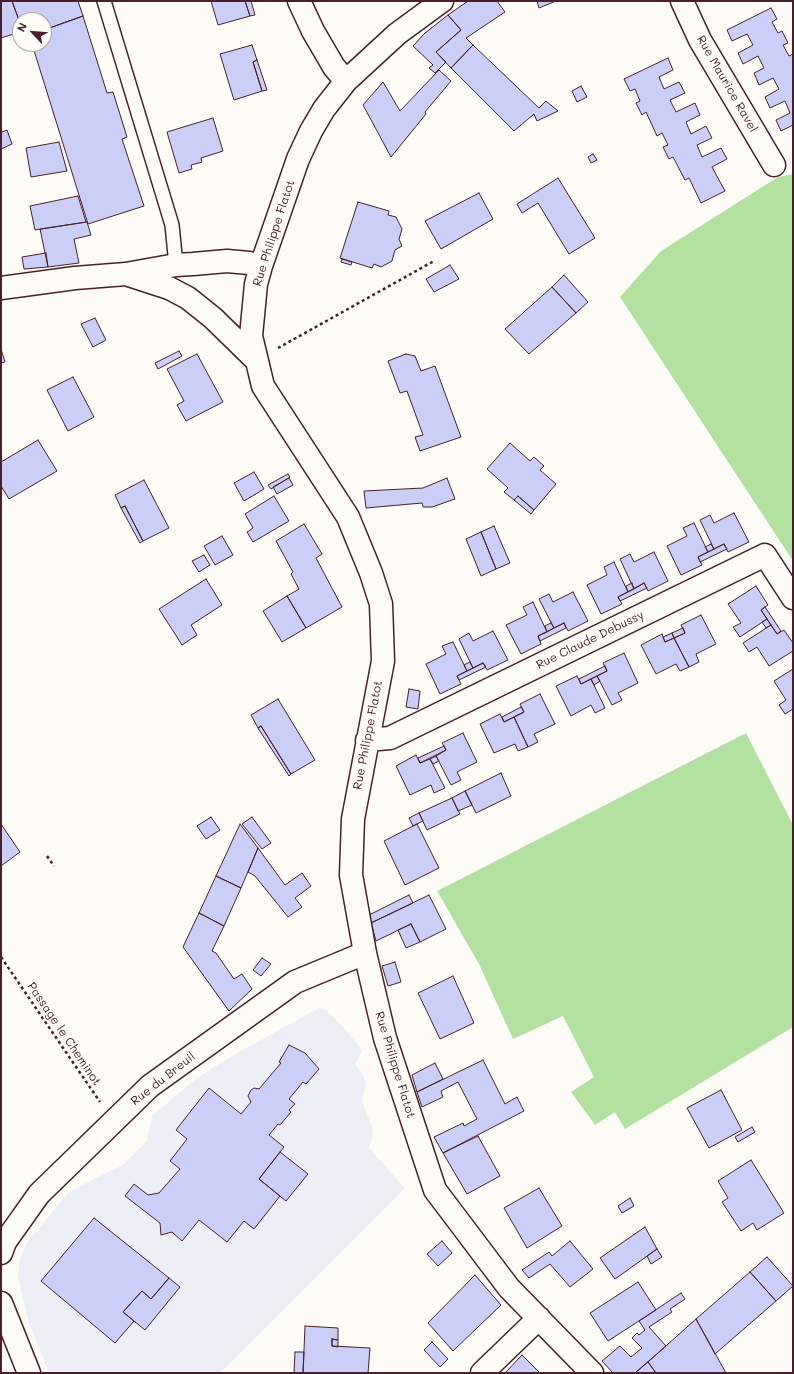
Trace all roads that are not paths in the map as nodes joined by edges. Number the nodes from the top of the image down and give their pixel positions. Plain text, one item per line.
1 (104, 1) edge
2 (299, 1) edge
3 (442, 1) edge
4 (682, 1) edge
5 (346, 81) junction
6 (774, 165) dead end
7 (176, 265) junction
8 (261, 266) junction
9 (126, 274) junction
10 (1, 288) edge
11 (256, 360) junction
12 (793, 598) edge
13 (367, 740) junction
14 (365, 953) junction
15 (2, 1247) edge
16 (1, 1302) edge
17 (539, 1318) junction
18 (29, 1373) edge
19 (482, 1373) edge
20 (592, 1373) edge

1 - 7 lane
2 - 5 street
3 - 5 street, Rue Philippe Flatot
4 - 6 street, Rue Maurice Ravel
5 - 8 street, Rue Philippe Flatot
7 - 8 street
7 - 9 street
8 - 11 street, Rue Philippe Flatot
9 - 10 street
9 - 11 street
11 - 13 street, Rue Philippe Flatot
12 - 13 street, Rue Claude Debussy
13 - 14 street, Rue Philippe Flatot
14 - 15 street, Rue du Breuil
14 - 17 street, Rue Philippe Flatot
16 - 18 street
17 - 19 street
17 - 20 street, Rue Philippe Flatot

